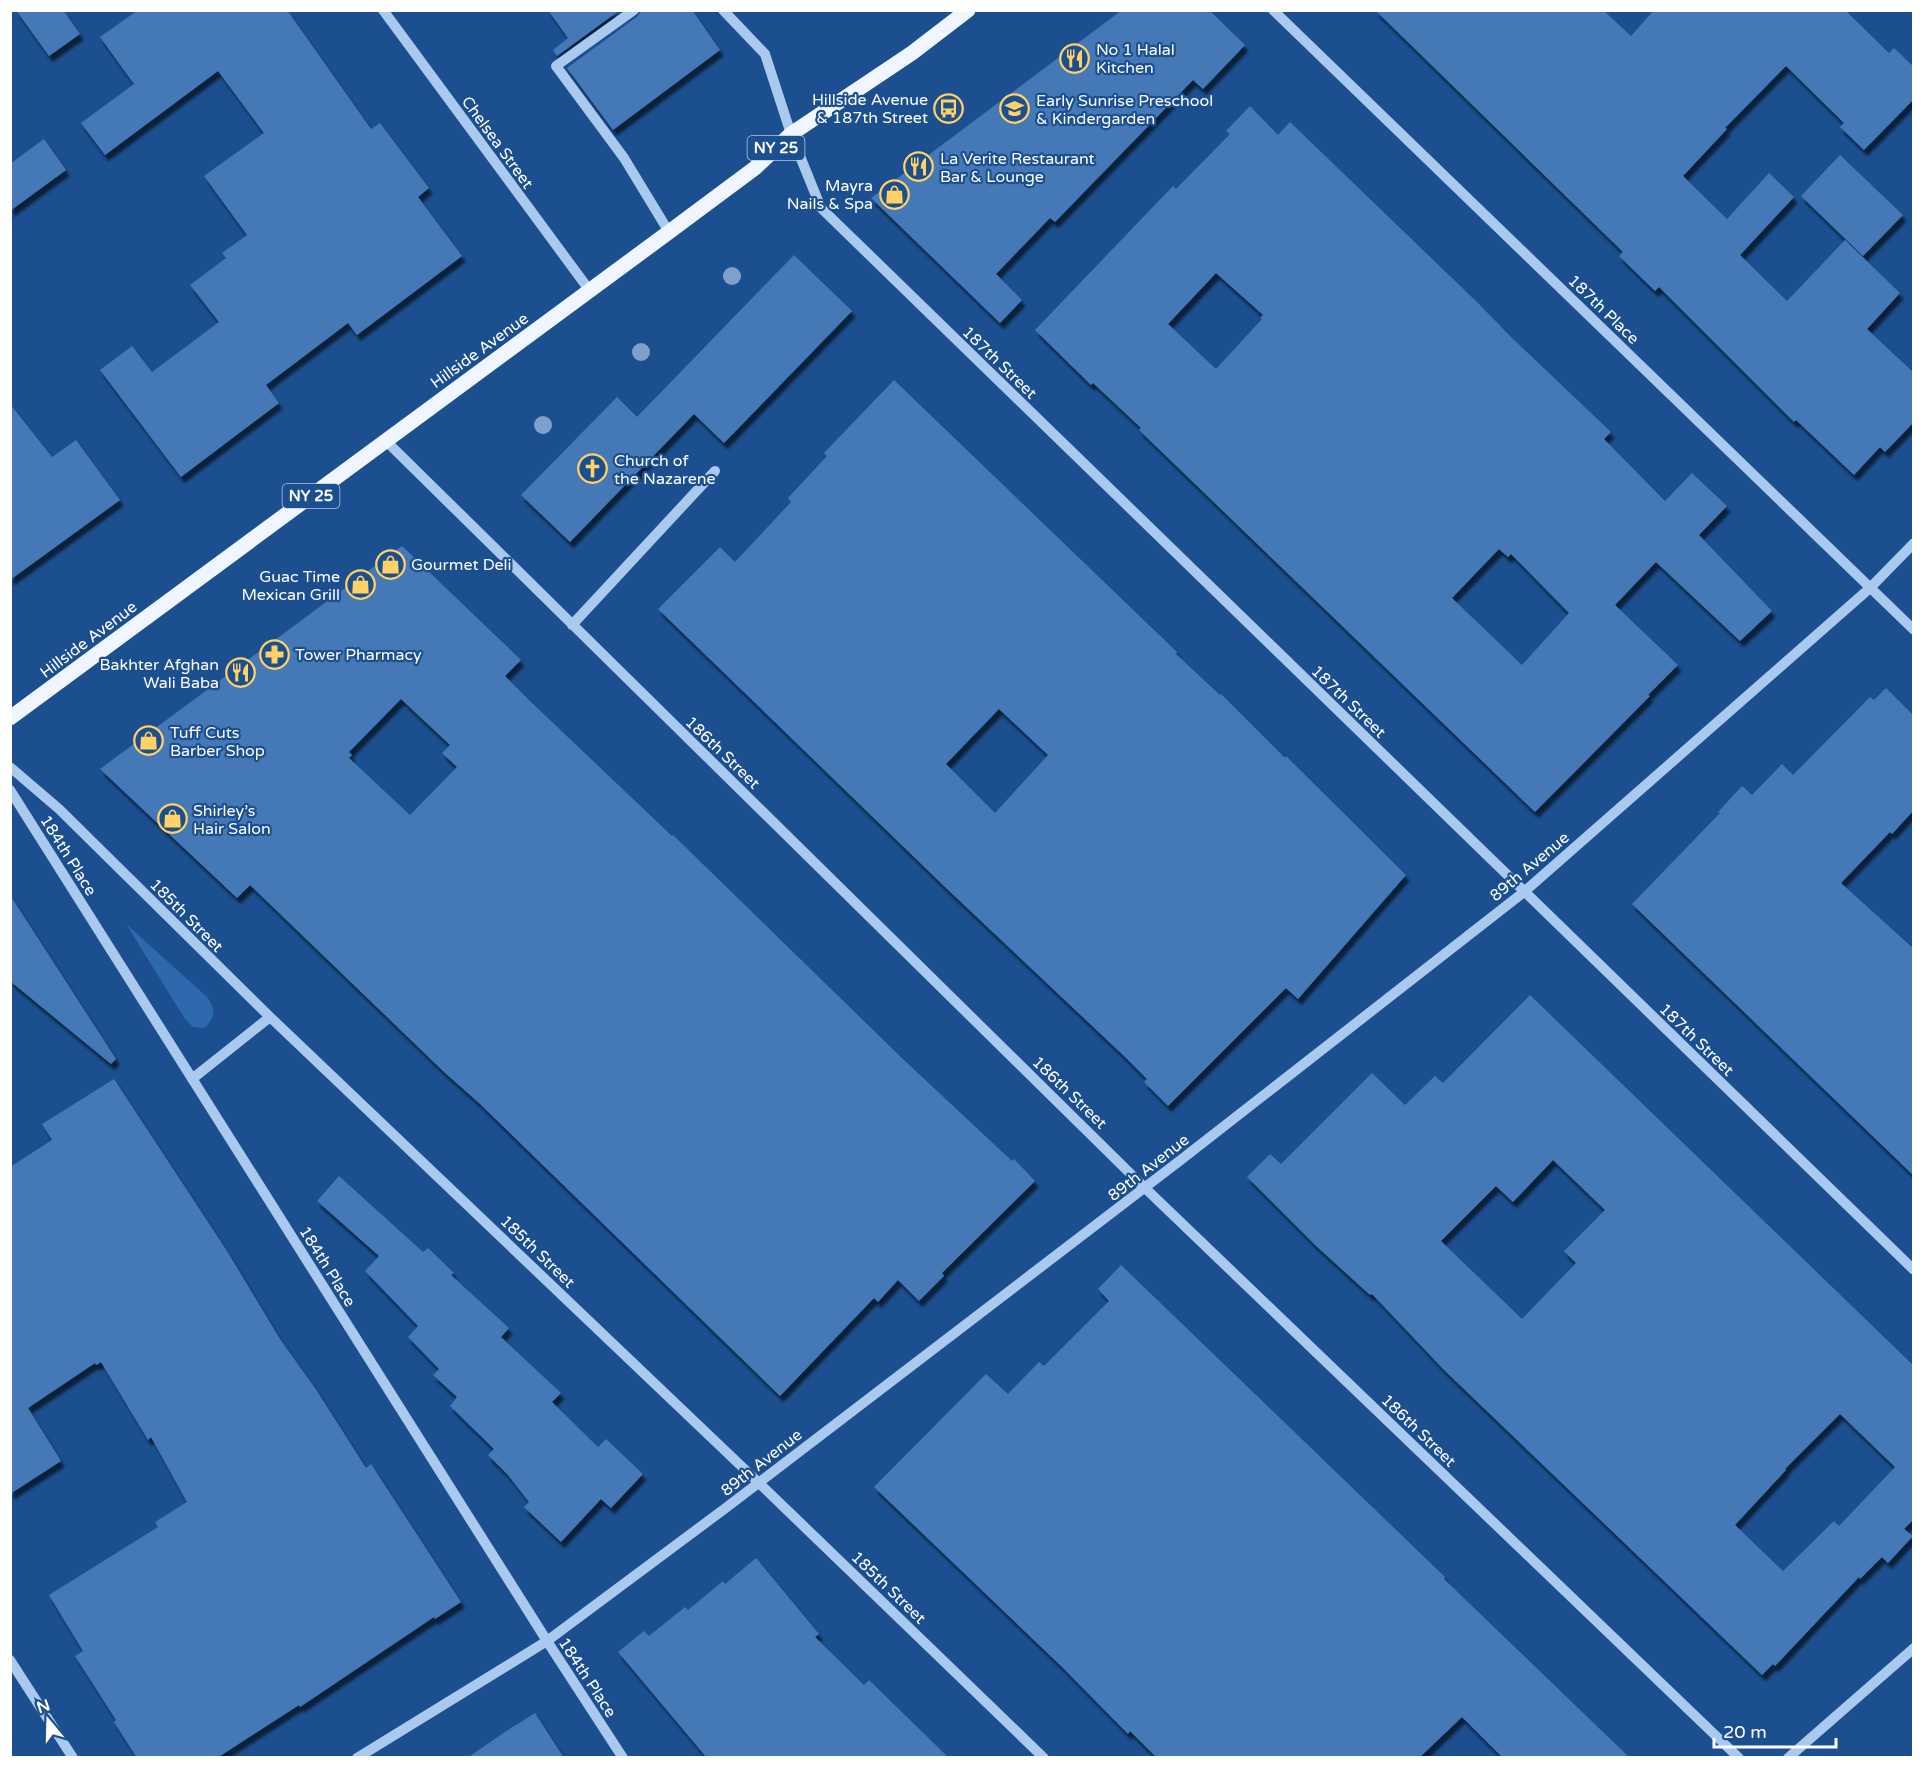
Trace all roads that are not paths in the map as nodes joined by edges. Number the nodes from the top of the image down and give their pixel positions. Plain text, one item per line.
1 (383, 10) edge
2 (634, 10) edge
3 (723, 10) edge
4 (968, 10) edge
5 (1273, 10) edge
6 (791, 134) junction
7 (669, 232) junction
8 (590, 291) junction
9 (386, 441) junction
10 (715, 471) dead end
11 (1914, 543) edge
12 (1870, 588) junction
13 (572, 625) junction
14 (1914, 630) edge
15 (10, 718) edge
16 (10, 767) edge
17 (10, 790) edge
18 (1524, 892) junction
19 (270, 1017) junction
20 (192, 1079) junction
21 (1145, 1188) junction
22 (1914, 1270) edge
23 (759, 1482) junction
24 (547, 1641) junction
25 (1914, 1648) edge
26 (10, 1660) edge
27 (73, 1758) edge
28 (357, 1758) edge
29 (623, 1758) edge
30 (1044, 1758) edge
31 (1739, 1758) edge
32 (1788, 1758) edge

1 - 8 street, Chelsea Street
2 - 7 street
3 - 6 street, 187th Street
4 - 6 main road, Hillside Avenue / NY 25
5 - 12 street, 187th Place
6 - 7 main road, Hillside Avenue / NY 25
6 - 18 street, 187th Street
7 - 8 main road, Hillside Avenue / NY 25
8 - 9 main road, Hillside Avenue / NY 25
9 - 13 street, 186th Street
9 - 15 main road, Hillside Avenue / NY 25
10 - 13 street
11 - 12 street, 89th Avenue
12 - 14 street, 187th Place
12 - 18 street, 89th Avenue
13 - 21 street, 186th Street
16 - 19 street, 185th Street
17 - 20 street, 184th Place
18 - 21 street, 89th Avenue
18 - 22 street, 187th Street
19 - 20 street
19 - 23 street, 185th Street
20 - 24 street, 184th Place
21 - 23 street, 89th Avenue
21 - 31 street, 186th Street
23 - 24 street, 89th Avenue
23 - 30 street, 185th Street
24 - 28 street, 89th Avenue
24 - 29 street, 184th Place
25 - 32 street
26 - 27 street

